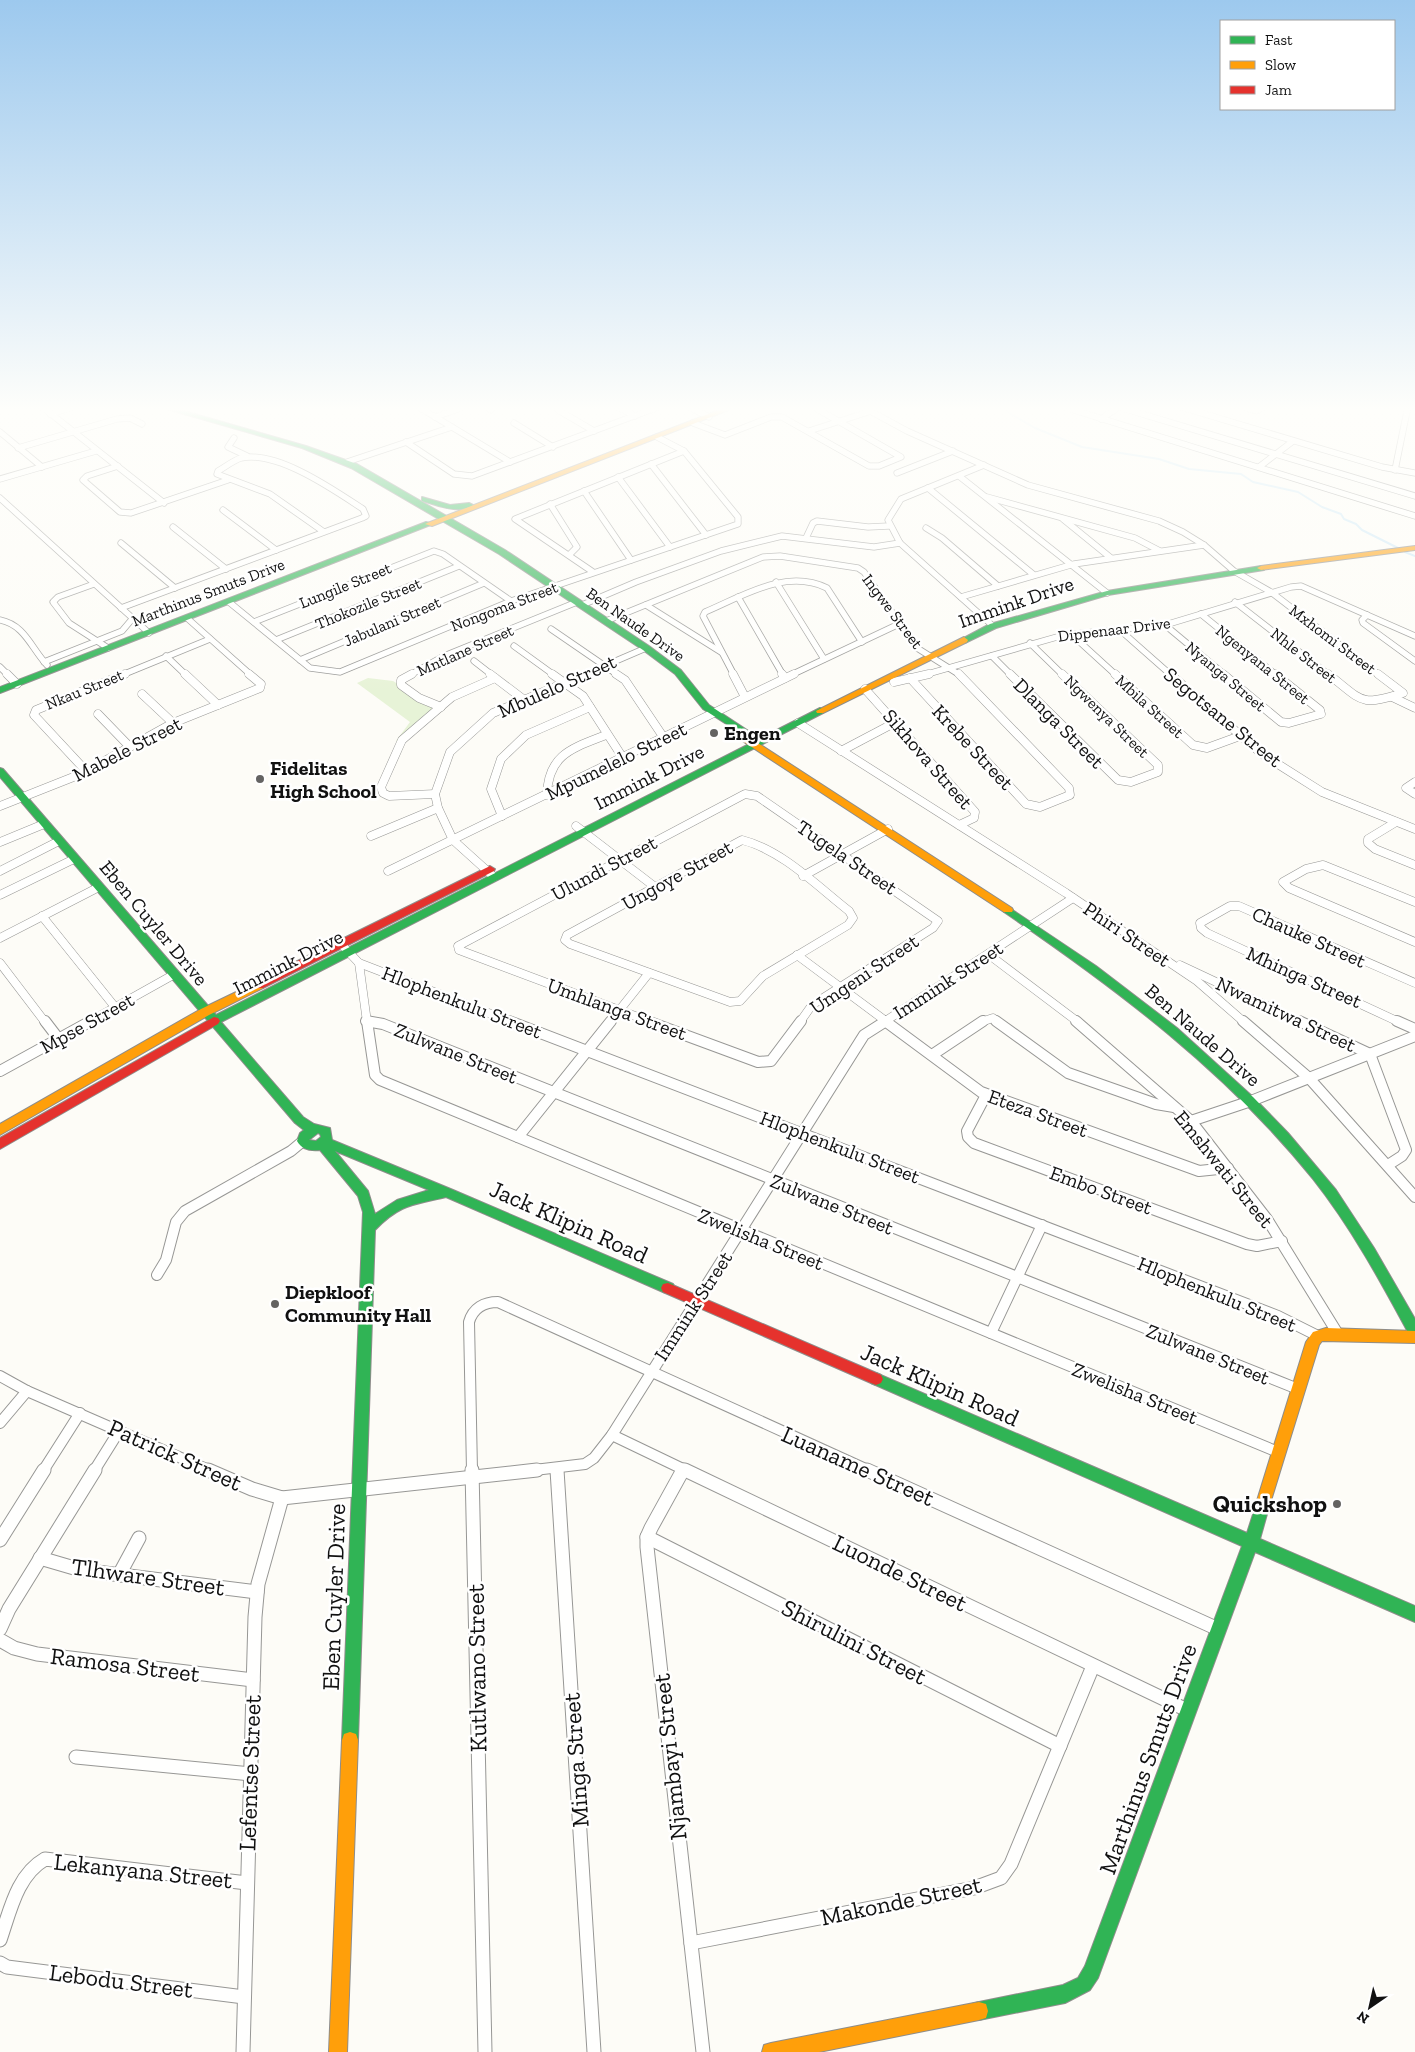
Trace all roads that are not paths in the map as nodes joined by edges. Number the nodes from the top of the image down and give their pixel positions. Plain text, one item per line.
1 (1, 502) edge
2 (109, 502) edge
3 (168, 502) edge
4 (281, 502) edge
5 (351, 502) edge
6 (419, 502) edge
7 (422, 502) edge
8 (428, 502) edge
9 (482, 502) joint
10 (488, 502) edge
11 (556, 502) edge
12 (591, 502) edge
13 (636, 502) edge
14 (680, 502) edge
15 (725, 502) edge
16 (898, 502) edge
17 (945, 502) edge
18 (993, 502) edge
19 (1007, 502) edge
20 (1087, 502) edge
21 (1370, 502) edge
22 (164, 503) joint
23 (550, 504) junction
24 (224, 510) dead end
25 (1059, 516) junction
26 (1415, 516) edge
27 (448, 517) junction
28 (889, 526) junction
29 (173, 527) dead end
30 (926, 528) dead end
31 (324, 532) junction
32 (404, 532) junction
33 (706, 535) junction
34 (806, 538) junction
35 (122, 543) dead end
36 (900, 543) junction
37 (1415, 543) edge
38 (1204, 545) junction
39 (670, 547) junction
40 (1404, 548) edge
41 (276, 550) junction
42 (1160, 551) junction
43 (350, 555) junction
44 (569, 555) junction
45 (1111, 558) junction
46 (631, 560) junction
47 (1071, 564) junction
48 (459, 566) junction
49 (226, 569) junction
50 (1232, 569) junction
51 (593, 572) junction
52 (1034, 575) junction
53 (776, 582) junction
54 (484, 583) junction
55 (94, 584) junction
56 (554, 586) junction
57 (998, 586) junction
58 (175, 588) junction
59 (1103, 590) junction
60 (1271, 592) junction
61 (961, 597) junction
62 (738, 598) junction
63 (511, 601) junction
64 (229, 602) junction
65 (1236, 602) junction
66 (580, 604) junction
67 (646, 605) junction
68 (121, 608) junction
69 (1201, 614) junction
70 (1367, 615) junction
71 (132, 618) junction
72 (187, 618) junction
73 (0, 620) edge
74 (606, 621) junction
75 (254, 622) junction
76 (899, 624) junction
77 (990, 624) junction
78 (1165, 625) junction
79 (551, 629) dead end
80 (1120, 630) junction
81 (149, 633) junction
82 (1071, 634) junction
83 (1415, 636) edge
84 (210, 639) junction
85 (276, 640) junction
86 (862, 642) junction
87 (1030, 643) junction
88 (103, 645) junction
89 (514, 646) dead end
90 (646, 648) junction
91 (721, 652) junction
92 (926, 654) junction
93 (166, 656) junction
94 (992, 656) junction
95 (824, 659) junction
96 (300, 660) junction
97 (474, 661) dead end
98 (1415, 661) edge
99 (604, 665) junction
100 (49, 666) junction
101 (0, 667) edge
102 (953, 668) junction
103 (495, 678) junction
104 (785, 678) junction
105 (910, 678) junction
106 (565, 682) junction
107 (894, 682) dead end
108 (17, 684) junction
109 (865, 689) junction
110 (0, 690) edge
111 (142, 694) dead end
112 (745, 697) junction
113 (1392, 697) junction
114 (523, 699) junction
115 (1374, 702) joint
116 (218, 706) junction
117 (440, 706) junction
118 (590, 707) junction
119 (1415, 708) edge
120 (713, 713) junction
121 (98, 714) dead end
122 (896, 722) junction
123 (798, 723) junction
124 (1289, 723) joint
125 (173, 724) junction
126 (606, 735) junction
127 (1240, 736) junction
128 (664, 738) junction
129 (751, 739) junction
130 (130, 747) junction
131 (841, 750) junction
132 (623, 758) junction
133 (0, 771) edge
134 (87, 772) junction
135 (1131, 782) joint
136 (1415, 782) edge
137 (435, 794) junction
138 (1415, 794) edge
139 (547, 795) junction
140 (757, 796) joint
141 (23, 798) junction
142 (0, 806) edge
143 (1040, 807) joint
144 (438, 808) junction
145 (502, 816) junction
146 (1396, 822) junction
147 (44, 824) junction
148 (959, 825) junction
149 (580, 829) junction
150 (1415, 829) edge
151 (890, 832) junction
152 (371, 836) dead end
153 (453, 840) junction
154 (0, 842) edge
155 (60, 842) junction
156 (843, 854) junction
157 (74, 859) junction
158 (620, 860) junction
159 (1415, 865) edge
160 (0, 870) edge
161 (388, 872) dead end
162 (490, 873) junction
163 (803, 876) junction
164 (99, 887) junction
165 (655, 887) junction
166 (0, 895) edge
167 (1073, 898) junction
168 (1415, 902) edge
169 (42, 916) junction
170 (936, 918) joint
171 (1202, 921) joint
172 (1032, 925) junction
173 (0, 938) edge
174 (1415, 942) edge
175 (345, 948) junction
176 (460, 951) joint
177 (988, 954) junction
178 (798, 955) junction
179 (360, 962) junction
180 (1168, 962) junction
181 (0, 963) edge
182 (649, 973) junction
183 (173, 975) junction
184 (1415, 983) edge
185 (839, 986) junction
186 (115, 1007) junction
187 (619, 1010) junction
188 (205, 1012) junction
189 (214, 1021) junction
190 (366, 1021) junction
191 (886, 1021) junction
192 (1415, 1029) edge
193 (1415, 1036) edge
194 (58, 1038) junction
195 (587, 1050) junction
196 (1370, 1054) junction
197 (932, 1055) junction
198 (774, 1058) joint
199 (0, 1071) edge
200 (1309, 1078) junction
201 (554, 1092) junction
202 (986, 1095) junction
203 (1251, 1101) junction
204 (1174, 1107) junction
205 (1191, 1121) junction
206 (0, 1130) edge
207 (802, 1133) junction
208 (518, 1137) junction
209 (315, 1140) junction
210 (0, 1144) edge
211 (1388, 1165) junction
212 (1228, 1168) junction
213 (773, 1180) junction
214 (450, 1193) junction
215 (1415, 1197) edge
216 (1042, 1225) junction
217 (367, 1230) junction
218 (740, 1231) junction
219 (1282, 1241) junction
220 (157, 1275) dead end
221 (1017, 1278) junction
222 (498, 1302) joint
223 (696, 1302) junction
224 (1415, 1332) edge
225 (991, 1333) junction
226 (1338, 1334) junction
227 (1318, 1336) junction
228 (1415, 1337) edge
229 (651, 1371) junction
230 (0, 1376) edge
231 (1298, 1389) junction
232 (27, 1391) junction
233 (80, 1413) junction
234 (0, 1423) edge
235 (120, 1431) junction
236 (612, 1435) junction
237 (1278, 1452) junction
238 (557, 1469) junction
239 (683, 1470) junction
240 (474, 1478) junction
241 (359, 1491) junction
242 (282, 1498) junction
243 (647, 1537) junction
244 (139, 1538) dead end
245 (0, 1540) edge
246 (1251, 1543) junction
247 (40, 1558) junction
248 (119, 1575) junction
249 (257, 1592) junction
250 (4, 1608) edge
251 (1415, 1614) edge
252 (0, 1629) edge
253 (1218, 1629) junction
254 (0, 1640) edge
255 (1094, 1666) junction
256 (253, 1680) junction
257 (1188, 1710) junction
258 (1060, 1746) junction
259 (76, 1757) dead end
260 (251, 1774) junction
261 (247, 1883) junction
262 (0, 1940) edge
263 (691, 1943) junction
264 (0, 1963) edge
265 (244, 1997) junction
266 (243, 2052) edge
267 (338, 2052) edge
268 (485, 2052) edge
269 (594, 2052) edge
270 (703, 2052) edge
271 (771, 2052) edge

1 - 55 street
2 - 22 street
3 - 22 street
4 - 31 street
5 - 31 street
6 - 32 main road
7 - 27 main road, Ben Naude Drive
8 - 9 main road
9 - 27 main road, Marthinus Smuts Drive
10 - 27 main road, Marthinus Smuts Drive
11 - 23 street
12 - 46 street
13 - 39 street
14 - 33 street
15 - 33 street, Nongoma Street
16 - 28 street
17 - 52 street
18 - 47 street
19 - 25 street
20 - 38 street, Mxhomi Street
21 - 26 street
23 - 44 street
23 - 44 street
24 - 41 street
25 - 42 street
25 - 45 street
27 - 32 main road
27 - 43 main road, Marthinus Smuts Drive
27 - 56 main road, Ben Naude Drive
28 - 34 street
28 - 36 street
29 - 49 street
30 - 57 street
31 - 41 street
32 - 43 main road
33 - 39 street, Nongoma Street
34 - 36 street
34 - 66 street
35 - 58 street
36 - 61 street
37 - 40 main road, Immink Drive
38 - 42 street
38 - 50 street, Mxhomi Street
39 - 46 street, Nongoma Street
40 - 50 main road, Immink Drive
40 - 50 main road, Immink Drive
41 - 49 street
42 - 45 street
43 - 64 main road, Marthinus Smuts Drive
44 - 51 street
45 - 47 street
46 - 51 street, Nongoma Street
47 - 52 street
47 - 59 street
48 - 54 street, Lungile Street
48 - 75 street, Lungile Street
48 - 85 street, Thokozile Street
49 - 58 street
50 - 59 main road, Immink Drive
50 - 60 street, Mxhomi Street
51 - 56 street, Nongoma Street
52 - 57 street
53 - 62 street
53 - 86 street
53 - 95 street
54 - 63 street, Lungile Street
54 - 96 street, Jabulani Street
55 - 68 street
55 - 88 street
56 - 63 street, Nongoma Street
56 - 66 main road, Ben Naude Drive
57 - 61 street
58 - 68 street
59 - 77 main road, Immink Drive
60 - 65 street, Dippenaar Drive
60 - 70 street, Dippenaar Drive
60 - 113 street, Mxhomi Street
61 - 77 street
62 - 91 street
62 - 104 street
63 - 96 street, Nongoma Street
64 - 72 main road, Marthinus Smuts Drive
64 - 75 street, Nongoma Street
65 - 69 street, Dippenaar Drive
65 - 115 street, Nhle Street
66 - 74 main road, Ben Naude Drive
66 - 117 street, Mntlane Street
67 - 74 street, Ingwe Street
67 - 76 street, Ingwe Street
67 - 91 street
68 - 71 street
69 - 78 street, Dippenaar Drive
69 - 124 street, Ngenyana Street
70 - 83 street, Dippenaar Drive
70 - 98 street
71 - 81 street
71 - 88 street
72 - 81 main road, Marthinus Smuts Drive
72 - 84 street
73 - 100 street
74 - 90 main road, Ben Naude Drive
75 - 85 street, Nongoma Street
76 - 86 street, Mpumelelo Street
76 - 92 street, Ingwe Street
77 - 92 main road, Immink Drive
78 - 80 street, Dippenaar Drive
78 - 124 street, Nyanga Street
79 - 99 street
80 - 82 street, Dippenaar Drive
80 - 127 street, Segotsane Street
81 - 88 main road, Marthinus Smuts Drive
82 - 87 street, Dippenaar Drive
82 - 127 street, Mbila Street
84 - 93 street, Nkau Street
84 - 116 street, Mabele Street
85 - 96 street, Nongoma Street
86 - 95 street, Mpumelelo Street
87 - 94 street, Dippenaar Drive
87 - 135 street, Ngwenya Street
88 - 100 main road, Marthinus Smuts Drive
89 - 106 street
90 - 99 street, Mbulelo Street
90 - 120 main road, Ben Naude Drive
91 - 112 street
92 - 102 street, Ingwe Street
92 - 109 main road, Immink Drive
92 - 129 main road, Immink Drive
93 - 116 street
93 - 134 street, Nkau Street
94 - 102 street, Dippenaar Drive
94 - 135 street, Dlanga Street
95 - 104 street, Mpumelelo Street
97 - 103 street
99 - 106 street, Mbulelo Street
99 - 128 street
100 - 108 main road, Marthinus Smuts Drive
101 - 108 street
102 - 105 street, Dippenaar Drive
102 - 143 street, Ingwe Street
103 - 114 street
103 - 117 street
104 - 112 street, Mpumelelo Street
105 - 107 street, Dippenaar Drive
105 - 143 street, Krebe Street
106 - 114 street, Mbulelo Street
106 - 118 street
108 - 110 main road, Marthinus Smuts Drive
109 - 122 street, Sikhova Street
109 - 123 main road, Immink Drive
111 - 125 street
112 - 120 street, Mpumelelo Street
113 - 115 street, Mxhomi Street
113 - 119 street
114 - 137 street, Mbulelo Street
116 - 125 street, Mabele Street
117 - 137 street
118 - 126 street
118 - 145 street
120 - 128 street, Mpumelelo Street
120 - 129 main road, Ben Naude Drive
121 - 130 street
122 - 131 street
122 - 148 street, Sikhova Street
123 - 129 main road, Immink Drive
123 - 131 street, Phiri Street
125 - 130 street, Mabele Street
126 - 132 street
126 - 139 street
127 - 146 street, Segotsane Street
128 - 132 street, Mpumelelo Street
129 - 149 main road, Immink Drive
129 - 151 main road, Ben Naude Drive
130 - 134 street, Mabele Street
131 - 148 street, Phiri Street
132 - 139 street, Mpumelelo Street
133 - 141 main road, Eben Cuyler Drive
134 - 141 street, Mabele Street
136 - 138 street
137 - 144 street
139 - 145 street, Mpumelelo Street
140 - 156 street, Tugela Street
140 - 158 street, Ulundi Street
141 - 142 street, Mabele Street
141 - 147 main road, Eben Cuyler Drive
144 - 152 street
144 - 153 street
145 - 153 street, Mpumelelo Street
146 - 150 street, Segotsane Street
146 - 159 street
147 - 154 street
147 - 155 main road, Eben Cuyler Drive
148 - 167 street, Phiri Street
149 - 158 street
149 - 162 main road, Immink Drive
151 - 156 street
151 - 172 main road, Ben Naude Drive
153 - 161 street, Mpumelelo Street
153 - 162 street
155 - 157 main road, Eben Cuyler Drive
155 - 160 street
156 - 163 street
156 - 170 street, Tugela Street
157 - 164 main road, Eben Cuyler Drive
157 - 166 street
158 - 165 street
158 - 176 street, Ulundi Street
162 - 175 main road, Immink Drive
163 - 165 street, Ungoye Street
163 - 178 street, Ungoye Street
164 - 169 street
164 - 183 main road, Eben Cuyler Drive
165 - 182 street, Ungoye Street
167 - 172 street, Immink Street
167 - 180 street, Phiri Street
168 - 174 street
169 - 173 street
169 - 186 street
170 - 185 street, Umgeni Street
171 - 184 street, Chauke Street
171 - 192 street, Mhinga Street
172 - 177 street, Immink Street
172 - 203 main road, Ben Naude Drive
175 - 179 street
175 - 188 main road, Immink Drive
175 - 189 main road, Immink Drive
176 - 187 street, Umhlanga Street
177 - 191 street, Immink Street
177 - 204 street, Emshwati Street
178 - 182 street, Ungoye Street
178 - 185 street, Eteza Street
179 - 190 street, Zwelisha Street
179 - 195 street, Hlophenkulu Street
180 - 196 street, Nwamitwa Street
180 - 200 street, Phiri Street
181 - 194 street
182 - 187 street
183 - 186 street, Mpse Street
183 - 188 main road, Eben Cuyler Drive
185 - 191 street, Eteza Street
185 - 198 street, Umgeni Street
186 - 194 street, Mpse Street
187 - 195 street
187 - 198 street, Umhlanga Street
188 - 189 main road, Eben Cuyler Drive
188 - 206 main road, Immink Drive
189 - 209 main road, Eben Cuyler Drive
189 - 210 main road, Immink Drive
190 - 201 street, Zulwane Street
190 - 208 street, Zwelisha Street
191 - 197 street, Eteza Street
191 - 207 street, Immink Street
193 - 196 street
194 - 199 street, Mpse Street
195 - 201 street
195 - 207 street, Hlophenkulu Street
196 - 200 street
196 - 211 street, Nwamitwa Street
197 - 202 street, Eteza Street
197 - 204 street
200 - 203 street
200 - 211 street, Phiri Street
201 - 208 street
201 - 213 street, Zulwane Street
202 - 212 street, Eteza Street
202 - 219 street, Embo Street
203 - 205 street
203 - 224 main road, Ben Naude Drive
204 - 205 street, Emshwati Street
205 - 212 street, Emshwati Street
207 - 213 street, Immink Street
207 - 216 street, Hlophenkulu Street
208 - 218 street, Zwelisha Street
209 - 214 main road
209 - 217 main road, Eben Cuyler Drive
209 - 220 street
211 - 215 street, Phiri Street
212 - 219 street, Emshwati Street
213 - 218 street, Immink Street
213 - 221 street, Zulwane Street
214 - 217 main road
214 - 223 main road, Jack Klipin Road
216 - 221 street
216 - 227 street, Hlophenkulu Street
217 - 241 main road, Eben Cuyler Drive
218 - 223 street, Immink Street
218 - 225 street, Zwelisha Street
219 - 226 street, Emshwati Street
221 - 225 street
221 - 231 street, Zulwane Street
222 - 229 street, Luaname Street
222 - 240 street, Kutlwano Street
223 - 229 street, Immink Street
223 - 246 main road, Jack Klipin Road
225 - 237 street, Zwelisha Street
226 - 227 main road
226 - 228 main road
227 - 231 main road, Marthinus Smuts Drive
229 - 236 street, Immink Street
229 - 253 street, Luaname Street
230 - 232 street, Patrick Street
231 - 237 main road, Marthinus Smuts Drive
232 - 233 street, Patrick Street
232 - 234 street
233 - 235 street, Patrick Street
233 - 245 street
235 - 242 street, Patrick Street
235 - 247 street
236 - 238 street, Immink Street
236 - 239 street, Luonde Street
237 - 246 main road, Marthinus Smuts Drive
238 - 240 street, Immink Street
238 - 269 street, Minga Street
239 - 243 street
239 - 255 street, Luonde Street
240 - 241 street, Immink Street
240 - 268 street, Kutlwano Street
241 - 242 street, Patrick Street
241 - 267 main road, Eben Cuyler Drive
242 - 249 street, Lefentse Street
243 - 258 street, Shirulini Street
243 - 263 street, Njambayi Street
244 - 248 street
246 - 251 main road, Jack Klipin Road
246 - 253 main road, Marthinus Smuts Drive
247 - 248 street, Tlhware Street
247 - 250 street
248 - 249 street, Tlhware Street
249 - 256 street, Lefentse Street
250 - 252 street
253 - 257 main road, Marthinus Smuts Drive
254 - 256 street, Ramosa Street
255 - 257 street, Luonde Street
255 - 258 street, Makonde Street
256 - 260 street, Lefentse Street
257 - 271 main road, Marthinus Smuts Drive
258 - 263 street, Makonde Street
259 - 260 street
260 - 261 street, Lefentse Street
261 - 262 street, Lekanyana Street
261 - 265 street, Lefentse Street
263 - 270 street, Njambayi Street
264 - 265 street, Lebodu Street
265 - 266 street, Lefentse Street

